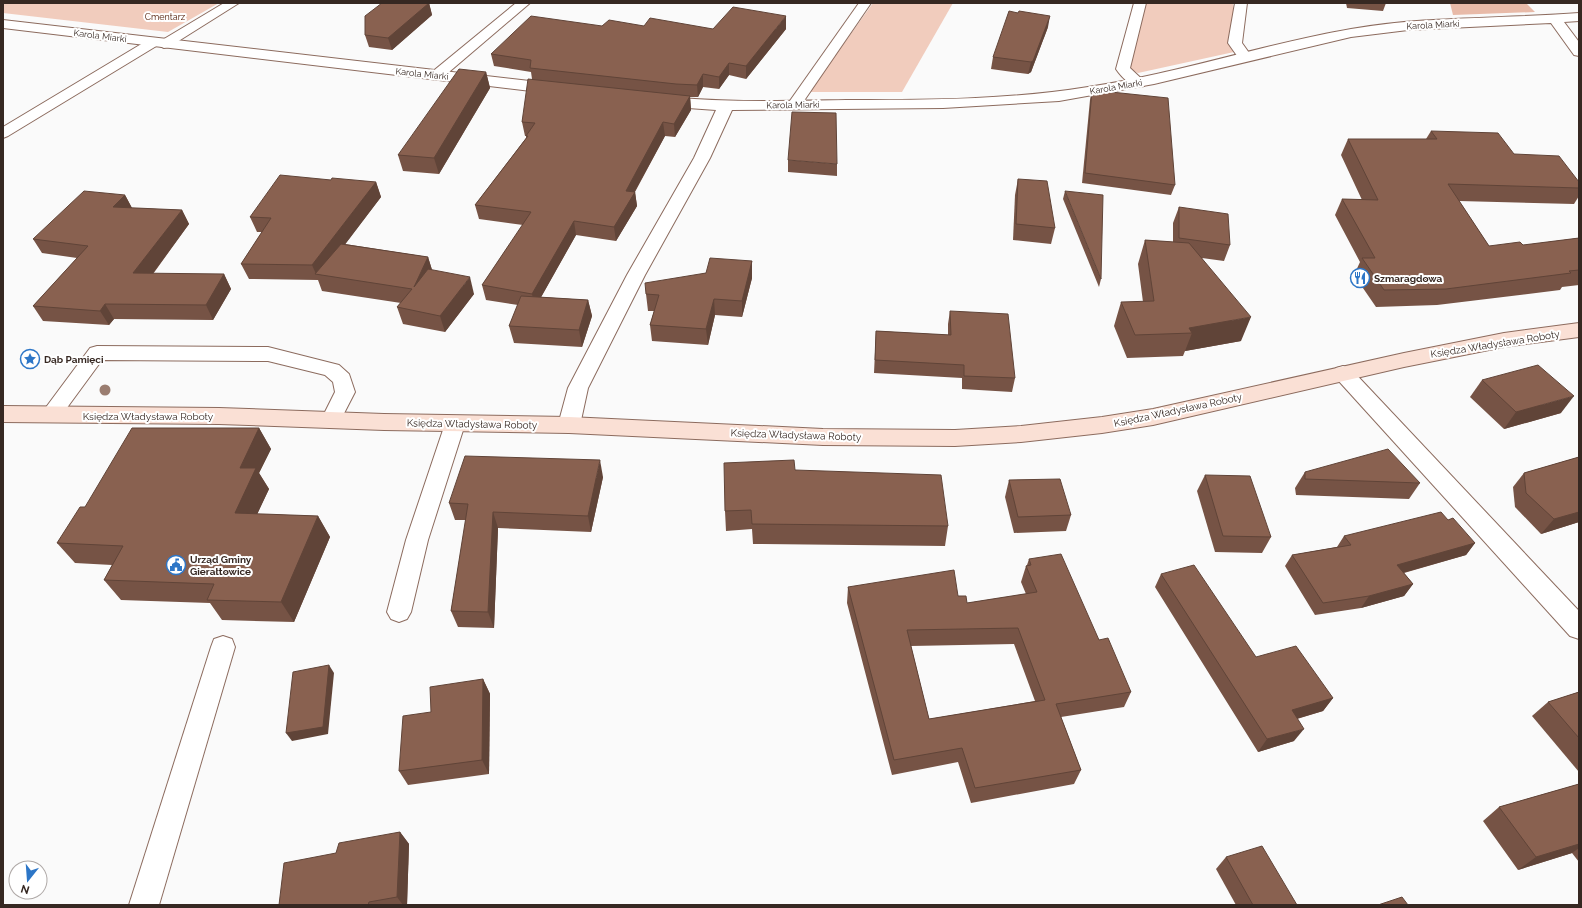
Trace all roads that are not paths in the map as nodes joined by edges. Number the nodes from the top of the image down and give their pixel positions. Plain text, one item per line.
1 (233, 3) edge
2 (524, 3) edge
3 (865, 3) edge
4 (1140, 3) edge
5 (1240, 3) edge
6 (1579, 17) edge
7 (1554, 19) junction
8 (3, 24) edge
9 (159, 44) junction
10 (1579, 52) edge
11 (1245, 57) junction
12 (437, 75) junction
13 (1139, 83) junction
14 (569, 90) edge
15 (646, 99) edge
16 (794, 105) junction
17 (726, 106) junction
18 (3, 133) edge
19 (1579, 330) edge
20 (1343, 374) junction
21 (3, 414) edge
22 (51, 415) junction
23 (331, 420) junction
24 (455, 424) junction
25 (569, 426) junction
26 (399, 612) dead end
27 (1579, 628) edge
28 (223, 647) dead end
29 (144, 905) edge

1 - 9 lane
2 - 12 lane
3 - 16 lane
4 - 13 lane
5 - 11 lane
6 - 7 street, Karola Miarki
7 - 10 street
7 - 11 street, Karola Miarki
8 - 9 street, Karola Miarki
9 - 12 street, Karola Miarki
9 - 18 lane
11 - 13 street, Karola Miarki
12 - 14 street, Karola Miarki
13 - 16 street, Karola Miarki
15 - 17 street, Karola Miarki
16 - 17 street, Karola Miarki
17 - 25 street
19 - 20 main road, Księdza Władysława Roboty
20 - 25 main road, Księdza Władysława Roboty
20 - 27 street
21 - 22 main road, Księdza Władysława Roboty
22 - 23 main road, Księdza Władysława Roboty
22 - 23 lane
23 - 24 main road, Księdza Władysława Roboty
24 - 25 main road, Księdza Władysława Roboty
24 - 26 lane
28 - 29 lane

